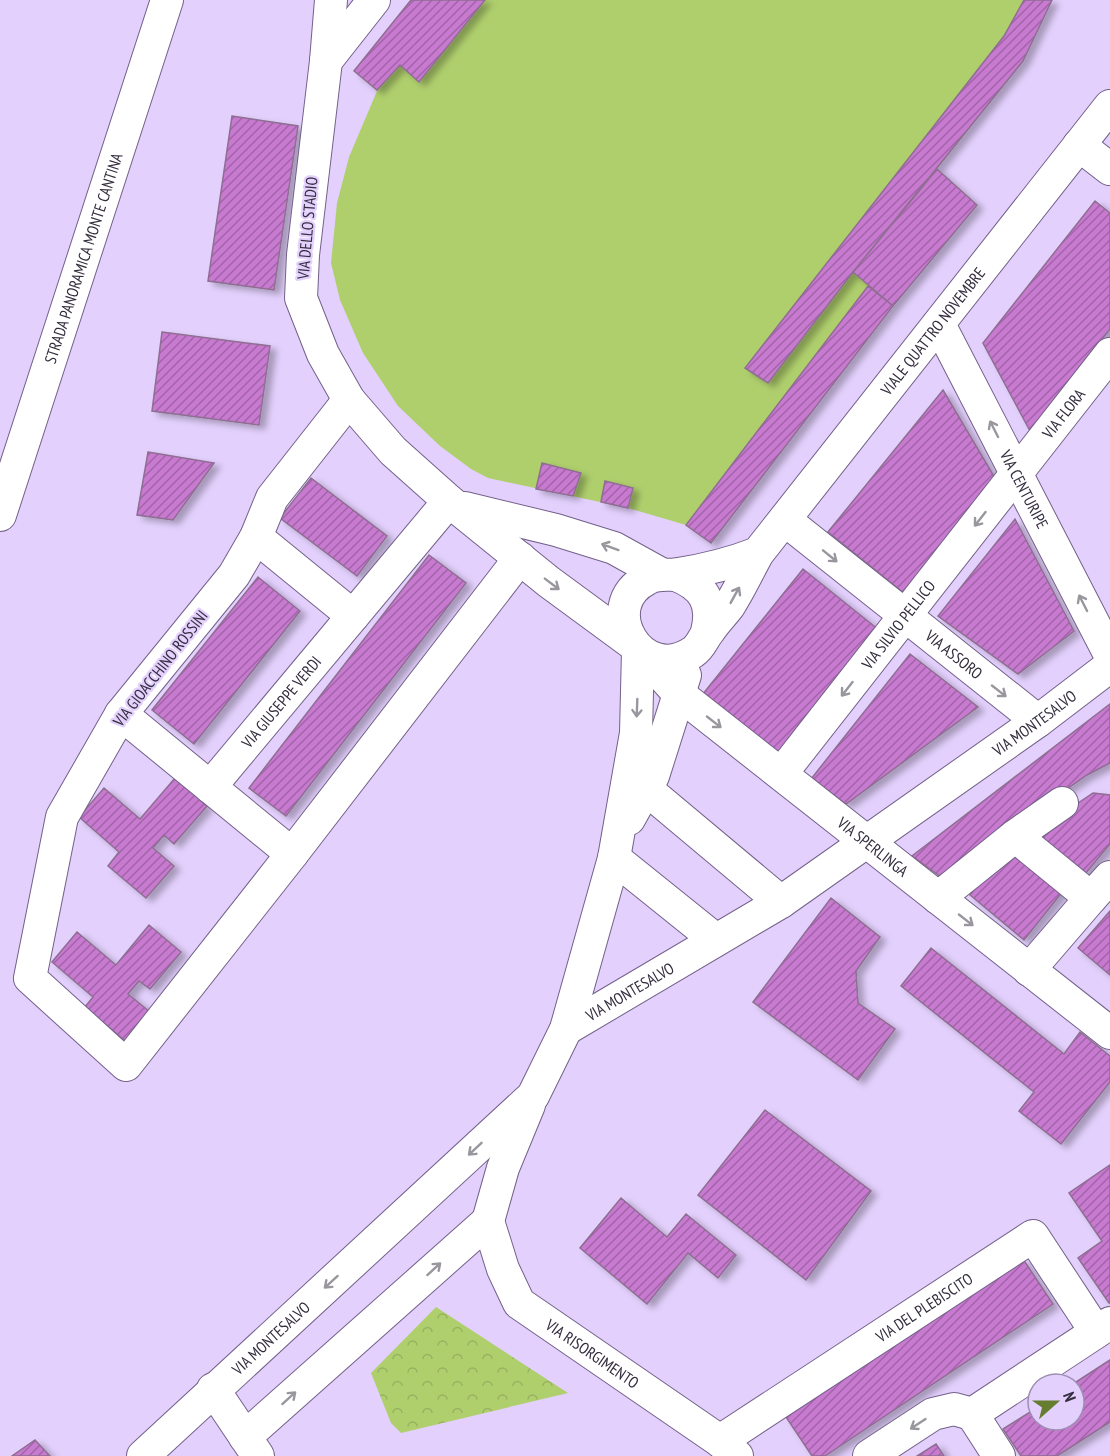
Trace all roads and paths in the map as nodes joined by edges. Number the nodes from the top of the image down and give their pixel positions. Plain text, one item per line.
1 (166, 0) edge
2 (331, 0) edge
3 (374, 0) edge
4 (326, 61) junction
5 (1110, 106) edge
6 (1080, 145) junction
7 (1110, 169) edge
8 (939, 324) junction
9 (1110, 354) edge
10 (349, 400) junction
11 (1017, 473) junction
12 (454, 504) junction
13 (0, 515) edge
14 (785, 520) junction
15 (256, 537) junction
16 (758, 554) junction
17 (520, 558) junction
18 (669, 574) junction
19 (353, 616) junction
20 (905, 616) junction
21 (700, 642) junction
22 (637, 648) junction
23 (1110, 655) edge
24 (1110, 666) edge
25 (679, 694) junction
26 (121, 714) junction
27 (1038, 721) junction
28 (781, 774) junction
29 (210, 787) junction
30 (646, 789) junction
31 (1062, 803) dead end
32 (1015, 836) junction
33 (867, 842) junction
34 (616, 848) junction
35 (292, 855) junction
36 (1100, 887) edge
37 (938, 898) junction
38 (781, 902) junction
39 (716, 940) junction
40 (1029, 970) junction
41 (566, 1029) junction
42 (1110, 1033) edge
43 (533, 1096) junction
44 (488, 1221) junction
45 (1103, 1328) edge
46 (213, 1389) junction
47 (972, 1414) junction
48 (251, 1447) edge
49 (729, 1448) edge
50 (143, 1456) edge
51 (869, 1456) edge
52 (999, 1456) edge

1 - 13 street, STRADA PANORAMICA MONTE CANTINA
2 - 4 street, VIA DELLO STADIO
3 - 4 street
4 - 10 street, VIA DELLO STADIO
5 - 6 street, VIALE QUATTRO NOVEMBRE
6 - 7 street
6 - 8 street, VIALE QUATTRO NOVEMBRE
11 -> 8 street, VIA CENTURIPE
8 - 14 street, VIALE QUATTRO NOVEMBRE
9 - 11 street, VIA FLORA
10 - 12 street, VIA DELLO STADIO
10 - 15 street, VIA GIOACCHINO ROSSINI
11 -> 20 street, VIA SILVIO PELLICO
23 -> 11 street, VIA CENTURIPE
12 - 17 street, VIA DELLO STADIO
18 -> 12 street
12 - 19 street, VIA GIUSEPPE VERDI
14 - 16 street, VIALE QUATTRO NOVEMBRE
14 -> 20 street, VIA ASSORO
15 - 19 street
15 - 26 street, VIA GIOACCHINO ROSSINI
16 - 18 street
21 -> 16 street, VIALE QUATTRO NOVEMBRE
17 -> 22 street, VIA DELLO STADIO
17 - 35 street
18 - 21 street
18 - 22 street
19 - 29 street, VIA GIUSEPPE VERDI
20 -> 27 street, VIA ASSORO
20 -> 28 street, VIA SILVIO PELLICO
21 - 22 street
21 - 25 street
22 - 25 street, VIA SPERLINGA
22 -> 34 street
24 - 27 street, VIA MONTESALVO
25 -> 28 street, VIA SPERLINGA
25 - 30 street
26 - 29 street
26 - 35 street, VIA GIOACCHINO ROSSINI
27 - 33 street, VIA MONTESALVO
28 - 33 street, VIA SPERLINGA
29 - 35 street
30 - 34 street
30 - 38 street
31 - 32 street
32 - 36 street
32 - 37 street
33 - 37 street, VIA SPERLINGA
33 - 38 street, VIA MONTESALVO
34 - 39 street
34 - 41 street
36 - 40 street
37 -> 40 street, VIA SPERLINGA
38 - 39 street, VIA MONTESALVO
39 - 41 street, VIA MONTESALVO
40 - 42 street, VIA SPERLINGA
41 - 43 street, VIA MONTESALVO
43 - 44 street
43 -> 46 street, VIA MONTESALVO
48 -> 44 street
44 - 49 street, VIA RISORGIMENTO
45 - 47 street, VIA DEL PLEBISCITO
45 - 49 street, VIA DEL PLEBISCITO
46 - 48 street
46 - 50 street, VIA MONTESALVO
47 -> 51 street
47 - 52 street

